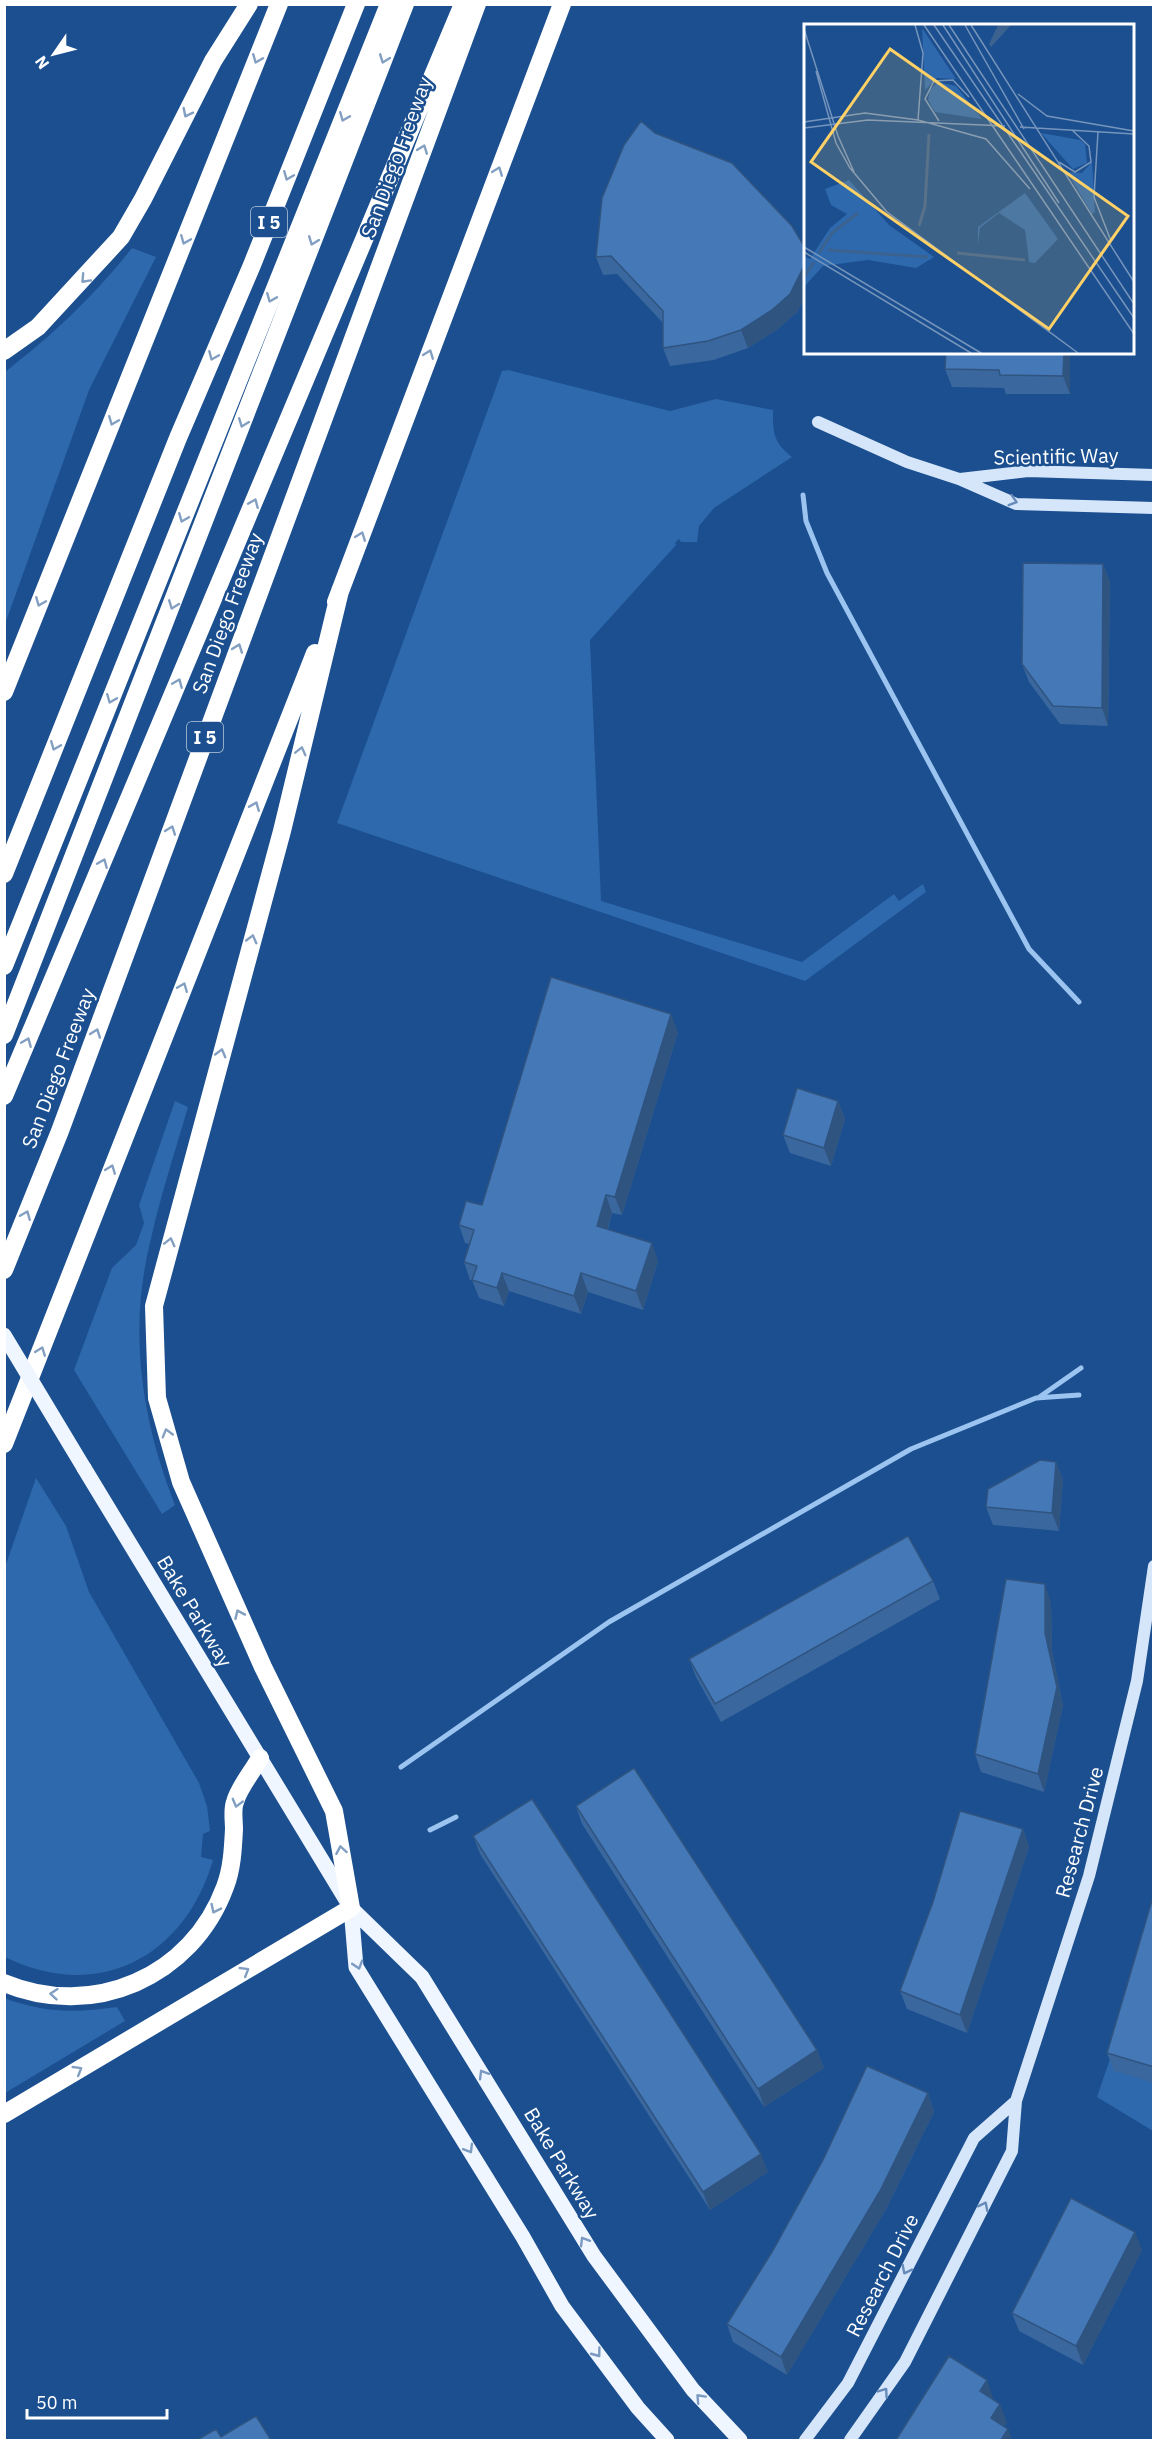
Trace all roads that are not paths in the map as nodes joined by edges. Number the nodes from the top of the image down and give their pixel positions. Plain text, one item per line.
1 (249, 4) edge
2 (279, 4) edge
3 (356, 4) edge
4 (389, 4) edge
5 (405, 4) edge
6 (463, 4) edge
7 (477, 4) edge
8 (562, 4) edge
9 (4, 351) edge
10 (818, 422) dead end
11 (1154, 475) edge
12 (959, 479) junction
13 (1154, 508) edge
14 (340, 591) junction
15 (4, 692) edge
16 (4, 874) edge
17 (4, 966) edge
18 (4, 1035) edge
19 (4, 1096) edge
20 (4, 1270) edge
21 (4, 1335) edge
22 (4, 1444) edge
23 (1154, 1566) edge
24 (260, 1758) junction
25 (351, 1908) junction
26 (4, 1983) edge
27 (1016, 2101) junction
28 (4, 2114) edge
29 (667, 2440) edge
30 (740, 2440) edge
31 (805, 2440) edge
32 (850, 2440) edge

1 -> 9 highway
2 -> 15 highway
3 -> 16 highway, I 5
4 -> 17 highway
5 -> 18 highway
19 -> 6 highway
20 -> 7 highway, San Diego Freeway / I 5
14 -> 8 highway
10 - 12 main road, Scientific Way
11 - 12 main road, Scientific Way
12 -> 13 main road, Scientific Way
22 -> 14 highway
25 -> 14 highway
21 - 24 main road, Bake Parkway, bridge
23 - 27 main road, Research Drive
24 - 25 main road, Bake Parkway
24 -> 26 highway
28 -> 25 highway
25 -> 29 main road, Bake Parkway
30 -> 25 main road, Bake Parkway
27 -> 31 main road, Research Drive
32 -> 27 main road, Research Drive

